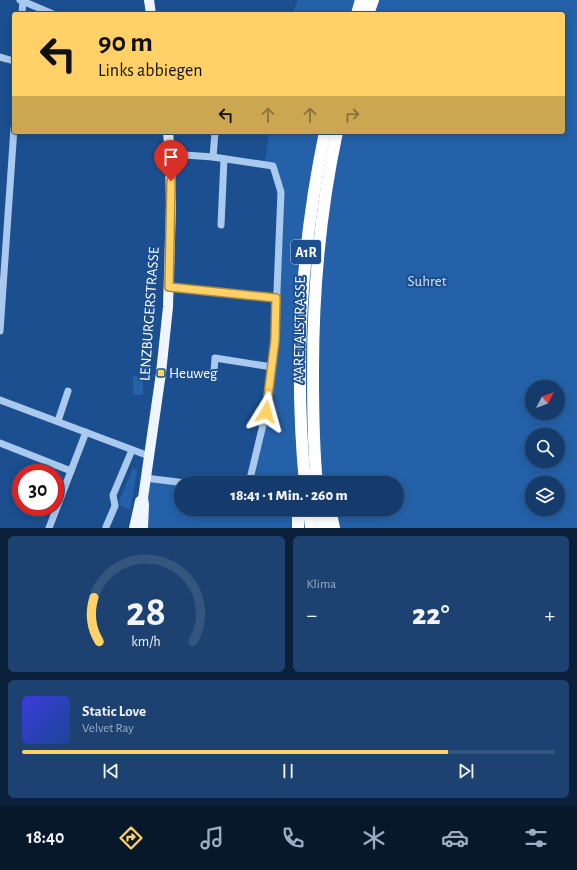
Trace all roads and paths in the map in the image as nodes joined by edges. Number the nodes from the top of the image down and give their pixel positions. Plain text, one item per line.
1 (22, 0) edge
2 (149, 0) edge
3 (361, 0) edge
4 (373, 0) edge
5 (22, 12) edge
6 (48, 12) edge
7 (151, 12) edge
8 (358, 12) edge
9 (369, 12) edge
10 (0, 57) edge
11 (12, 60) edge
12 (14, 134) edge
13 (168, 134) edge
14 (216, 134) edge
15 (325, 134) edge
16 (337, 134) edge
17 (170, 154) junction
18 (213, 157) junction
19 (224, 159) junction
20 (221, 225) dead end
21 (169, 287) junction
22 (276, 298) junction
23 (0, 331) edge
24 (272, 367) junction
25 (214, 372) dead end
26 (68, 391) dead end
27 (0, 400) edge
28 (58, 421) junction
29 (313, 421) junction
30 (86, 432) junction
31 (0, 443) edge
32 (132, 450) junction
33 (149, 456) junction
34 (303, 460) junction
35 (71, 471) junction
36 (252, 476) edge
37 (302, 476) edge
38 (304, 476) edge
39 (317, 476) edge
40 (323, 476) edge
41 (145, 478) junction
42 (174, 482) edge
43 (143, 498) junction
44 (298, 516) edge
45 (310, 516) edge
46 (321, 516) edge
47 (331, 516) edge
48 (106, 527) dead end
49 (49, 528) edge
50 (134, 528) edge
51 (143, 528) edge
52 (298, 528) edge
53 (311, 528) edge
54 (323, 528) edge
55 (334, 528) edge

1 - 5 street
1 - 6 street
2 - 7 main road
3 - 8 highway
4 - 9 highway
10 - 11 street
12 - 23 street
13 - 17 main road, LENZBURGERSTRASSE
14 - 18 street
15 - 34 highway, AARETALSTRASSE / A1R
16 - 29 highway, AARETALSTRASSE / A1R
17 - 18 street
17 - 21 main road, LENZBURGERSTRASSE
18 - 19 street
19 - 20 street
19 - 22 street
21 - 22 street
21 - 33 main road, LENZBURGERSTRASSE
22 - 24 street
24 - 25 street
24 - 36 street
26 - 28 street
27 - 28 street
28 - 30 street
29 - 39 highway, AARETALSTRASSE / A1R
29 - 40 highway
30 - 32 street
30 - 35 street
31 - 35 street
32 - 33 street
32 - 48 street
33 - 41 main road, LENZBURGERSTRASSE
34 - 37 highway
34 - 38 highway, AARETALSTRASSE / A1R
35 - 49 street
41 - 42 street
41 - 43 main road, LENZBURGERSTRASSE
43 - 50 main road, LENZBURGERSTRASSE
43 - 51 main road, LENZBURGERSTRASSE
44 - 52 highway
45 - 53 highway
46 - 54 highway
47 - 55 highway

